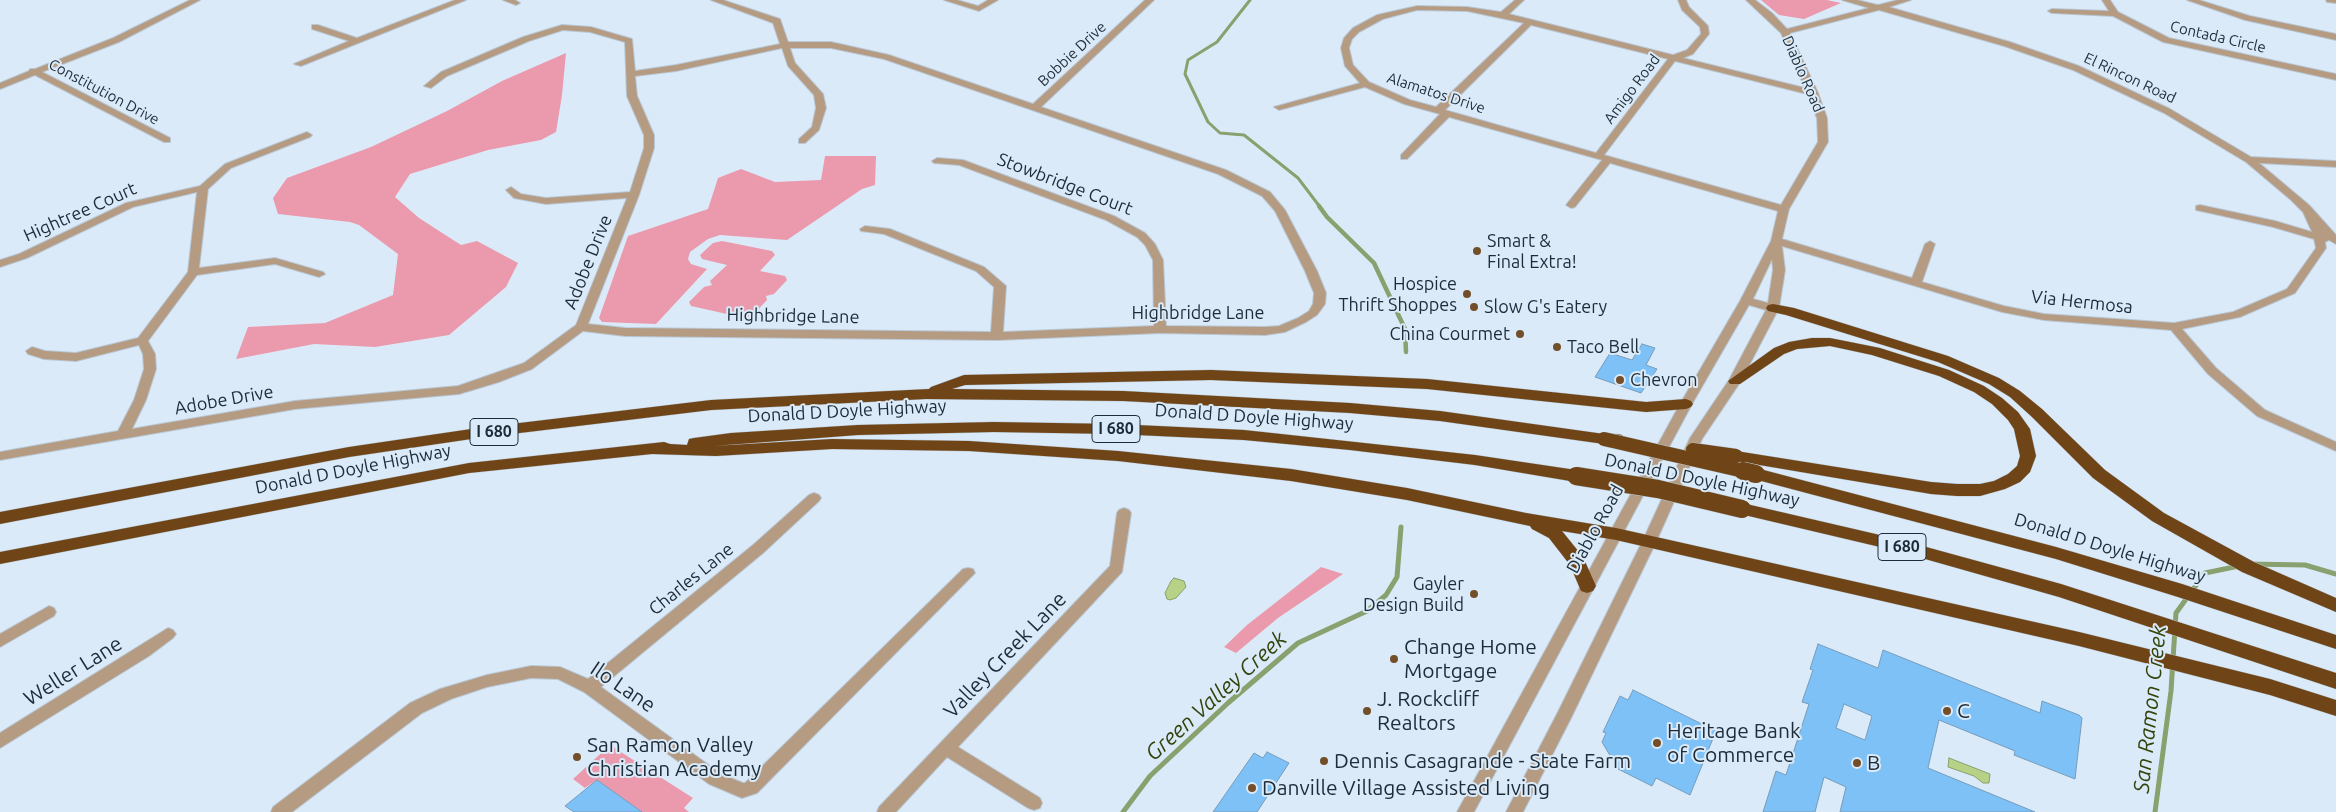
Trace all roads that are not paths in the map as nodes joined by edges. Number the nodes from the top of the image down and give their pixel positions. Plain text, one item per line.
1 (179, 0) edge
2 (196, 0) edge
3 (462, 0) edge
4 (506, 0) edge
5 (715, 0) edge
6 (948, 0) edge
7 (994, 0) edge
8 (1150, 0) edge
9 (1411, 0) edge
10 (1520, 0) edge
11 (1682, 0) edge
12 (1750, 0) edge
13 (1846, 0) edge
14 (1907, 0) edge
15 (2106, 0) edge
16 (2191, 0) edge
17 (2330, 0) edge
18 (2336, 1) edge
19 (516, 3) dead end
20 (1876, 7) junction
21 (1417, 8) junction
22 (2052, 11) dead end
23 (2115, 14) junction
24 (1503, 15) junction
25 (1529, 22) junction
26 (315, 27) dead end
27 (1785, 32) junction
28 (2336, 37) edge
29 (357, 41) junction
30 (786, 45) junction
31 (1673, 58) junction
32 (298, 64) dead end
33 (33, 70) junction
34 (632, 74) junction
35 (2336, 77) edge
36 (0, 79) edge
37 (1366, 84) junction
38 (0, 86) edge
39 (428, 86) dead end
40 (1813, 93) junction
41 (1279, 107) dead end
42 (1036, 108) junction
43 (1442, 112) junction
44 (307, 135) dead end
45 (166, 140) dead end
46 (802, 141) dead end
47 (1404, 157) dead end
48 (1603, 158) junction
49 (2249, 160) junction
50 (937, 161) dead end
51 (2336, 164) edge
52 (203, 188) junction
53 (511, 190) dead end
54 (634, 195) junction
55 (1571, 205) dead end
56 (2305, 207) junction
57 (2200, 208) dead end
58 (1784, 209) junction
59 (865, 229) dead end
60 (2321, 238) junction
61 (1776, 241) junction
62 (2336, 243) edge
63 (1930, 244) dead end
64 (0, 264) edge
65 (193, 272) junction
66 (319, 274) dead end
67 (1916, 284) junction
68 (1746, 301) junction
69 (1772, 308) junction
70 (581, 327) junction
71 (2174, 327) junction
72 (1160, 329) junction
73 (997, 336) junction
74 (142, 341) junction
75 (32, 351) dead end
76 (1735, 381) junction
77 (926, 394) junction
78 (1686, 404) junction
79 (122, 436) junction
80 (1604, 439) junction
81 (2336, 447) edge
82 (654, 448) junction
83 (0, 456) edge
84 (814, 498) dead end
85 (67, 505) junction
86 (0, 509) edge
87 (1124, 513) dead end
88 (0, 518) edge
89 (1526, 519) junction
90 (1616, 534) junction
91 (1649, 542) junction
92 (61, 546) junction
93 (0, 558) edge
94 (0, 566) edge
95 (968, 573) dead end
96 (1587, 586) junction
97 (2336, 605) edge
98 (49, 612) dead end
99 (168, 634) dead end
100 (0, 641) edge
101 (2336, 642) edge
102 (2336, 681) edge
103 (590, 686) junction
104 (2336, 708) edge
105 (0, 741) edge
106 (946, 748) junction
107 (1034, 803) dead end
108 (279, 812) edge
109 (886, 812) edge
110 (1465, 812) edge
111 (1514, 812) edge

1 - 33 street
2 - 33 street
3 - 29 street
4 - 19 street
5 - 30 street
6 - 7 street
8 - 42 street, Bobbie Drive
9 - 21 street
10 - 24 street
11 - 31 street, Amigo Road
12 - 27 street, Diablo Road
13 - 20 street, El Rincon Road
14 - 20 street
15 - 23 street, Contada Circle
16 - 28 street
17 - 18 street
20 - 27 street
20 - 49 street, El Rincon Road
21 - 24 street, Alamatos Drive
21 - 37 street, Alamatos Drive
22 - 23 street
23 - 35 street, Contada Circle
24 - 25 street, Alamatos Drive
25 - 31 street, Alamatos Drive
25 - 43 street
26 - 29 street
27 - 40 street, Diablo Road
29 - 32 street
30 - 34 street, Highbridge Lane
30 - 42 street, Highbridge Lane
30 - 46 street
31 - 40 street, Alamatos Drive
31 - 48 street, Amigo Road
33 - 36 street
33 - 38 street
33 - 45 street, Constitution Drive
34 - 39 street, Adobe Drive
34 - 54 street, Adobe Drive
37 - 41 street
37 - 43 street, Alamatos Drive
40 - 58 street, Diablo Road
42 - 72 street, Highbridge Lane
43 - 47 street
43 - 48 street, Alamatos Drive
44 - 52 street
48 - 55 street, Amigo Road
48 - 58 street, Alamatos Drive
49 - 51 street
49 - 56 street, El Rincon Road
50 - 72 street, Stowbridge Court
52 - 64 street, Hightree Court
52 - 65 street
53 - 54 street
54 - 70 street, Adobe Drive
56 - 60 street
56 - 62 street, El Rincon Road
57 - 60 street
58 - 61 street, Diablo Road
59 - 73 street
60 - 62 street
60 - 71 street, Via Hermosa
61 - 67 street, Via Hermosa
61 - 68 street, Diablo Road
61 - 69 street, Diablo Road
63 - 67 street
65 - 66 street
65 - 74 street
67 - 71 street, Via Hermosa
68 - 69 street
68 - 78 street, Diablo Road
69 - 76 street, Diablo Road
69 - 97 highway
70 - 73 street, Highbridge Lane
70 - 79 street, Adobe Drive
71 - 81 street
72 - 73 street, Highbridge Lane
74 - 75 street
74 - 79 street
76 - 80 highway, bridge
76 - 91 street, Diablo Road
77 - 78 highway
77 - 80 highway, Donald D Doyle Highway / I 680
77 - 85 highway, Donald D Doyle Highway / I 680
78 - 90 street, Diablo Road
79 - 83 street, Adobe Drive
80 - 101 highway, Donald D Doyle Highway / I 680, bridge
82 - 89 highway
82 - 92 highway, Donald D Doyle Highway / I 680
82 - 102 highway, Donald D Doyle Highway / I 680, bridge
84 - 103 street, Charles Lane
85 - 86 highway
85 - 88 highway, Donald D Doyle Highway / I 680
87 - 106 street, Valley Creek Lane
89 - 90 highway
89 - 96 highway
90 - 91 highway
90 - 96 street, Diablo Road
91 - 104 highway
91 - 111 street, Diablo Road
92 - 93 highway, Donald D Doyle Highway / I 680
92 - 94 highway
95 - 103 street, Ilo Lane
96 - 110 street, Diablo Road
98 - 100 street
99 - 105 street, Weller Lane
103 - 108 street, Ilo Lane
106 - 107 street
106 - 109 street, Valley Creek Lane

